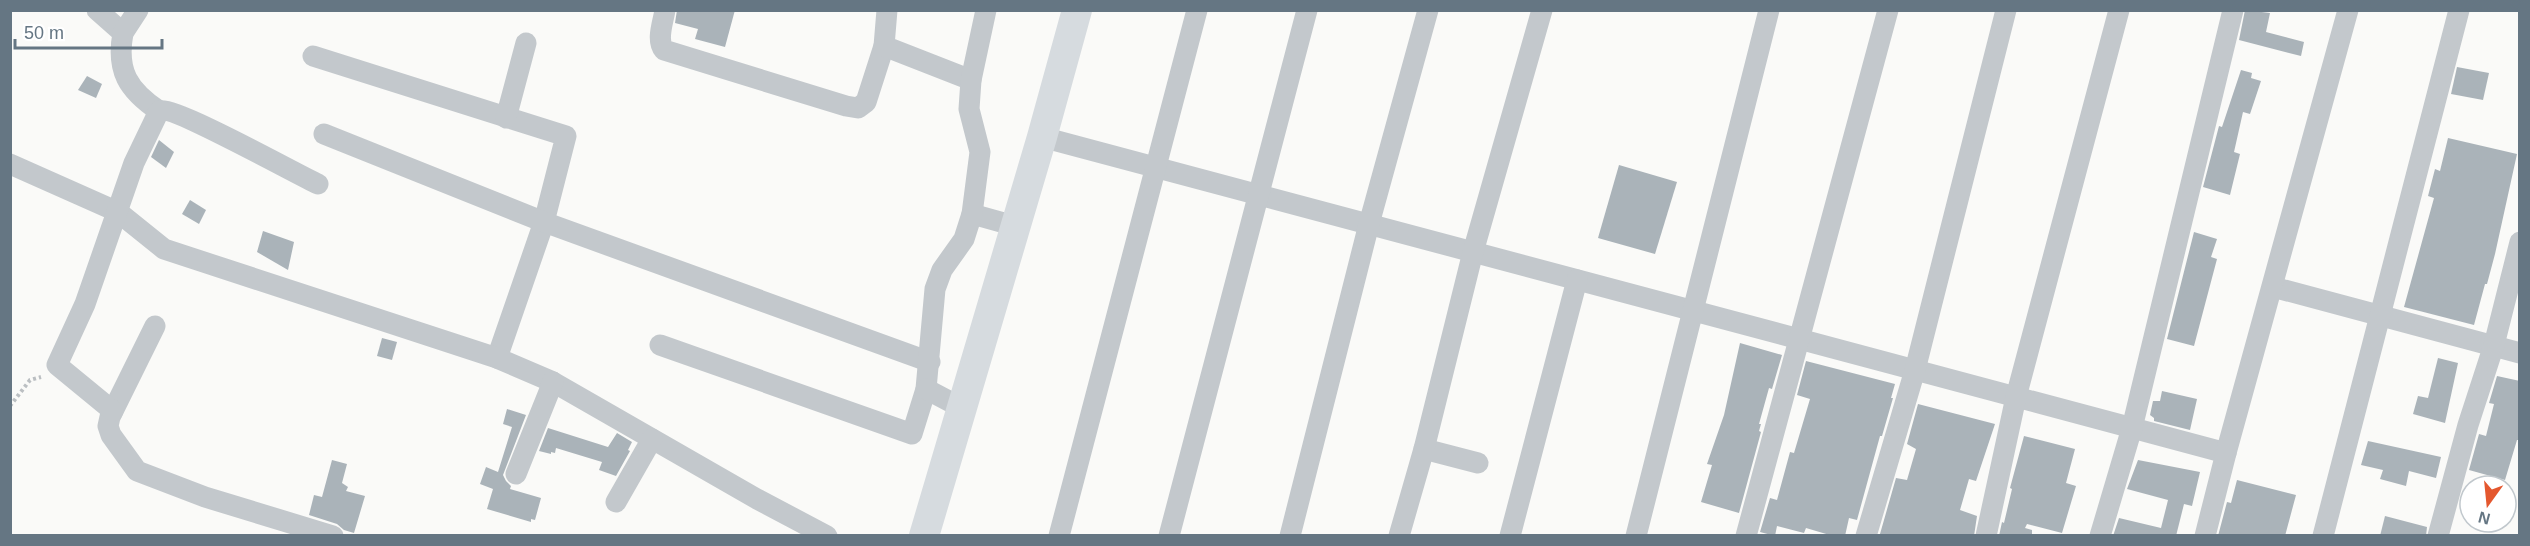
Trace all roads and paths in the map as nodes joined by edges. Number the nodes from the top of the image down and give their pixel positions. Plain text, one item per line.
1 (97, 10) edge
2 (138, 10) edge
3 (665, 10) edge
4 (887, 10) edge
5 (986, 10) edge
6 (1077, 10) edge
7 (1197, 10) edge
8 (1307, 10) edge
9 (1428, 10) edge
10 (1542, 10) edge
11 (1769, 10) edge
12 (1888, 10) edge
13 (2006, 10) edge
14 (2119, 10) edge
15 (2233, 10) edge
16 (2348, 10) edge
17 (2459, 10) edge
18 (123, 33) junction
19 (526, 43) dead end
20 (884, 46) junction
21 (313, 56) dead end
22 (971, 80) junction
23 (159, 111) junction
24 (506, 118) junction
25 (324, 134) dead end
26 (1042, 137) junction
27 (10, 164) edge
28 (1154, 167) junction
29 (318, 184) dead end
30 (1257, 195) junction
31 (118, 212) junction
32 (972, 214) junction
33 (544, 222) junction
34 (1369, 224) junction
35 (1016, 226) junction
36 (2520, 242) edge
37 (1473, 252) junction
38 (1577, 280) junction
39 (2273, 287) junction
40 (1692, 310) junction
41 (2380, 317) junction
42 (154, 326) dead end
43 (1799, 339) junction
44 (660, 345) dead end
45 (2494, 345) junction
46 (2520, 353) edge
47 (497, 358) junction
48 (930, 362) junction
49 (1915, 370) junction
50 (62, 371) junction
51 (553, 382) junction
52 (926, 389) junction
53 (2016, 397) junction
54 (10, 406) edge
55 (962, 408) junction
56 (113, 411) junction
57 (2132, 428) junction
58 (652, 439) junction
59 (1424, 449) junction
60 (2226, 453) junction
61 (1478, 463) dead end
62 (516, 474) dead end
63 (616, 502) dead end
64 (333, 536) edge
65 (827, 536) edge
66 (924, 536) edge
67 (1059, 536) edge
68 (1169, 536) edge
69 (1290, 536) edge
70 (1399, 536) edge
71 (1510, 536) edge
72 (1636, 536) edge
73 (1746, 536) edge
74 (1866, 536) edge
75 (1986, 536) edge
76 (2100, 536) edge
77 (2205, 536) edge
78 (2324, 536) edge
79 (2438, 536) edge

1 - 18 street
2 - 18 street
3 - 20 street
4 - 20 street
5 - 22 street
6 - 26 street
7 - 28 street
8 - 30 street
9 - 34 street
10 - 37 street
11 - 40 street
12 - 43 street
13 - 49 street
14 - 53 street
15 - 57 street
16 - 39 street
17 - 41 street
18 - 23 street
19 - 24 street
20 - 22 street
21 - 24 street
22 - 32 street
23 - 29 street
23 - 31 street
24 - 33 street
25 - 33 street
26 - 28 street
26 - 35 street
27 - 31 street
28 - 30 street
28 - 67 street
30 - 34 street
30 - 68 street
31 - 47 street
31 - 50 street
32 - 35 street
32 - 48 street
33 - 47 street
33 - 48 street
34 - 37 street
34 - 69 street
35 - 55 street
36 - 45 street
37 - 38 street
37 - 59 street
38 - 40 street
38 - 71 street
39 - 41 street
39 - 60 street
40 - 43 street
40 - 72 street
41 - 45 street
41 - 78 street
42 - 56 street
43 - 49 street
43 - 73 street
44 - 52 street
45 - 46 street
45 - 79 street
47 - 51 street
48 - 52 street
49 - 53 street
49 - 74 street
50 - 54 path
50 - 56 street
51 - 58 street
51 - 62 street
52 - 55 street
53 - 57 street
53 - 75 street
55 - 66 street
56 - 64 street
57 - 60 street
57 - 76 street
58 - 63 street
58 - 65 street
59 - 61 street
59 - 70 street
60 - 77 street

